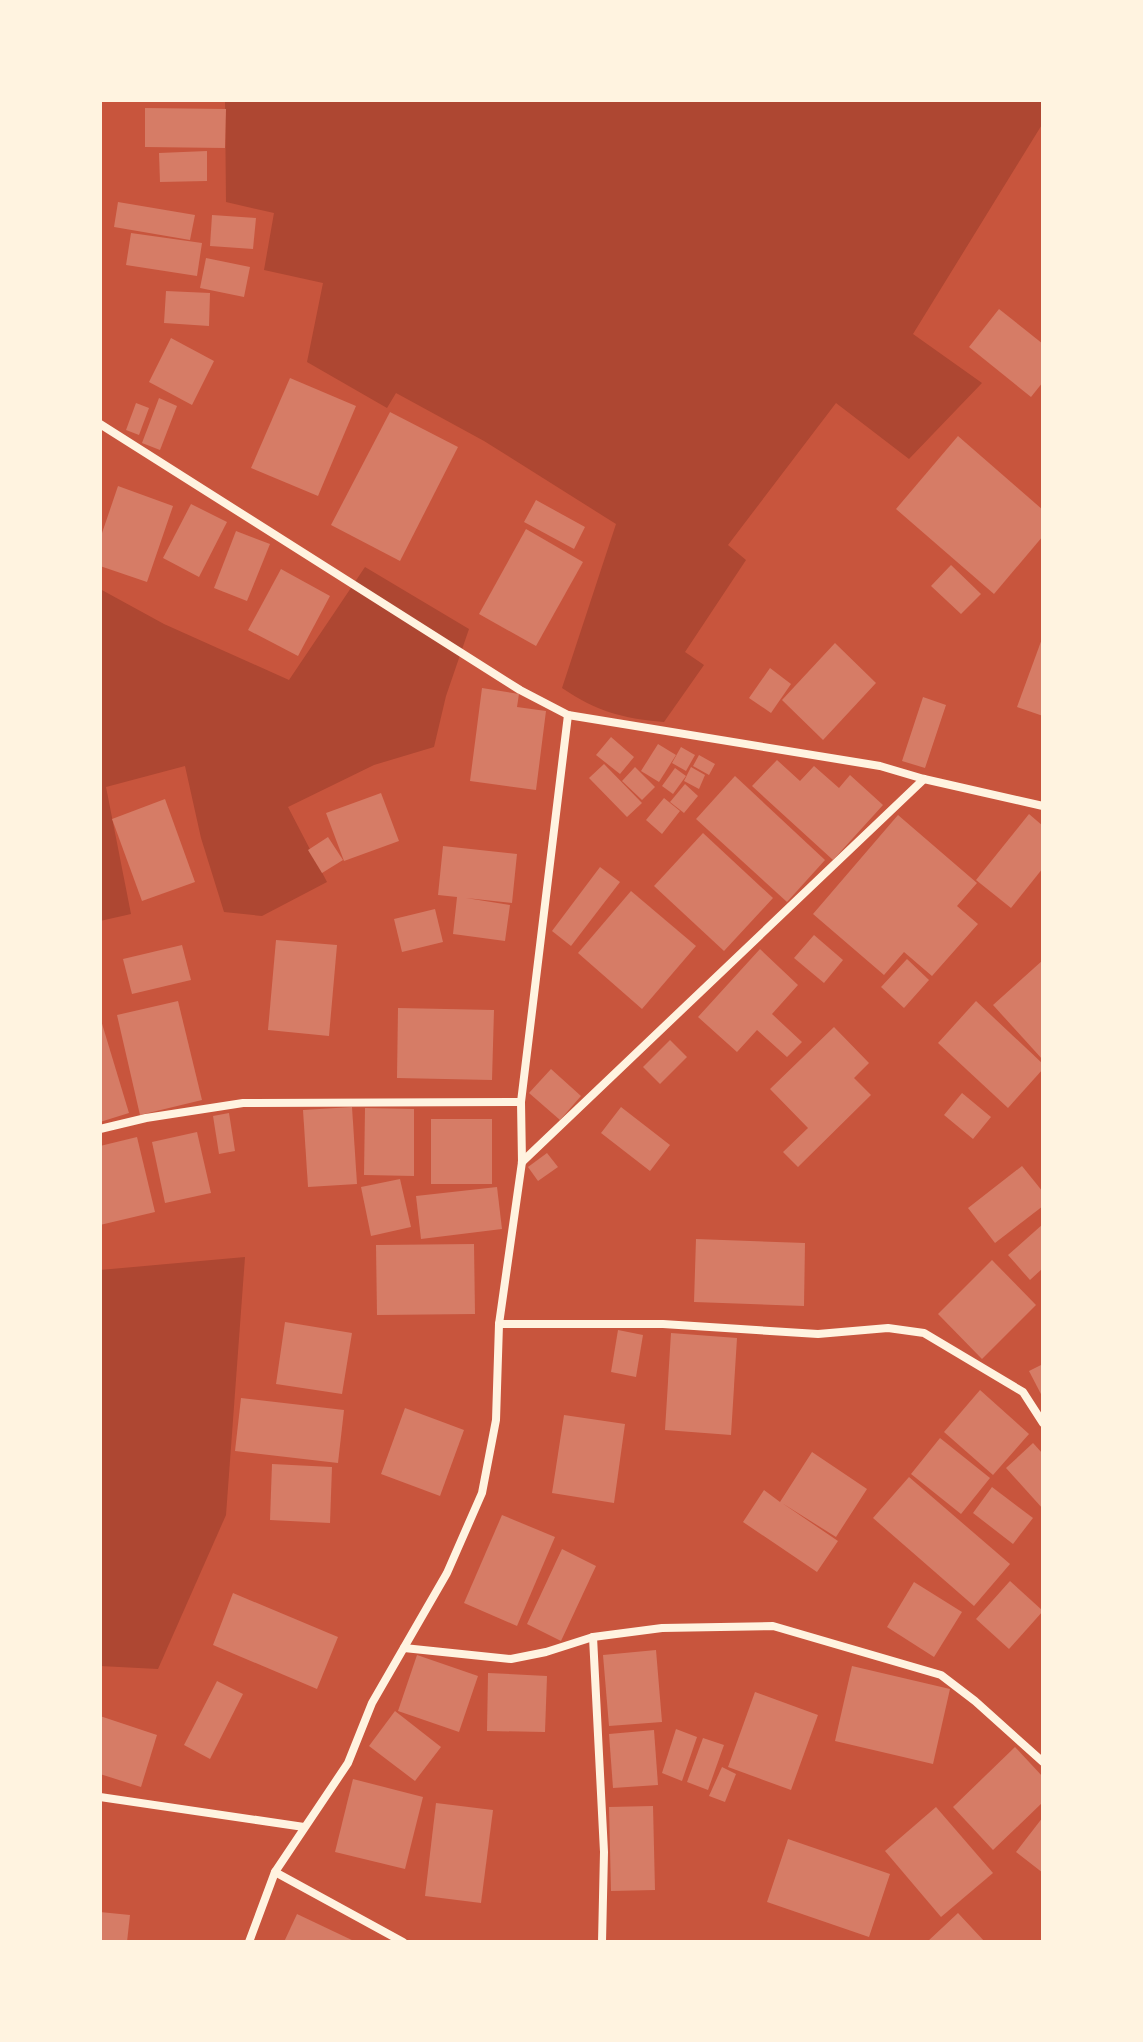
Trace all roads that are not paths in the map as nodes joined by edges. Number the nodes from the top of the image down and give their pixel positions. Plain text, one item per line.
1 (100, 424) edge
2 (568, 715) junction
3 (924, 779) junction
4 (1043, 806) edge
5 (521, 1102) junction
6 (100, 1129) edge
7 (522, 1162) junction
8 (499, 1324) junction
9 (1043, 1423) edge
10 (593, 1637) junction
11 (404, 1648) junction
12 (1043, 1762) edge
13 (100, 1797) edge
14 (304, 1827) junction
15 (275, 1872) junction
16 (249, 1942) edge
17 (403, 1942) edge
18 (602, 1942) edge

1 - 2 street
2 - 3 street
2 - 5 street
3 - 4 street
3 - 7 street
5 - 6 street
5 - 7 street
7 - 8 street
8 - 9 street
8 - 11 street
10 - 11 street
10 - 12 street
10 - 18 street
11 - 14 street
13 - 14 street
14 - 15 street
15 - 16 street
15 - 17 street

